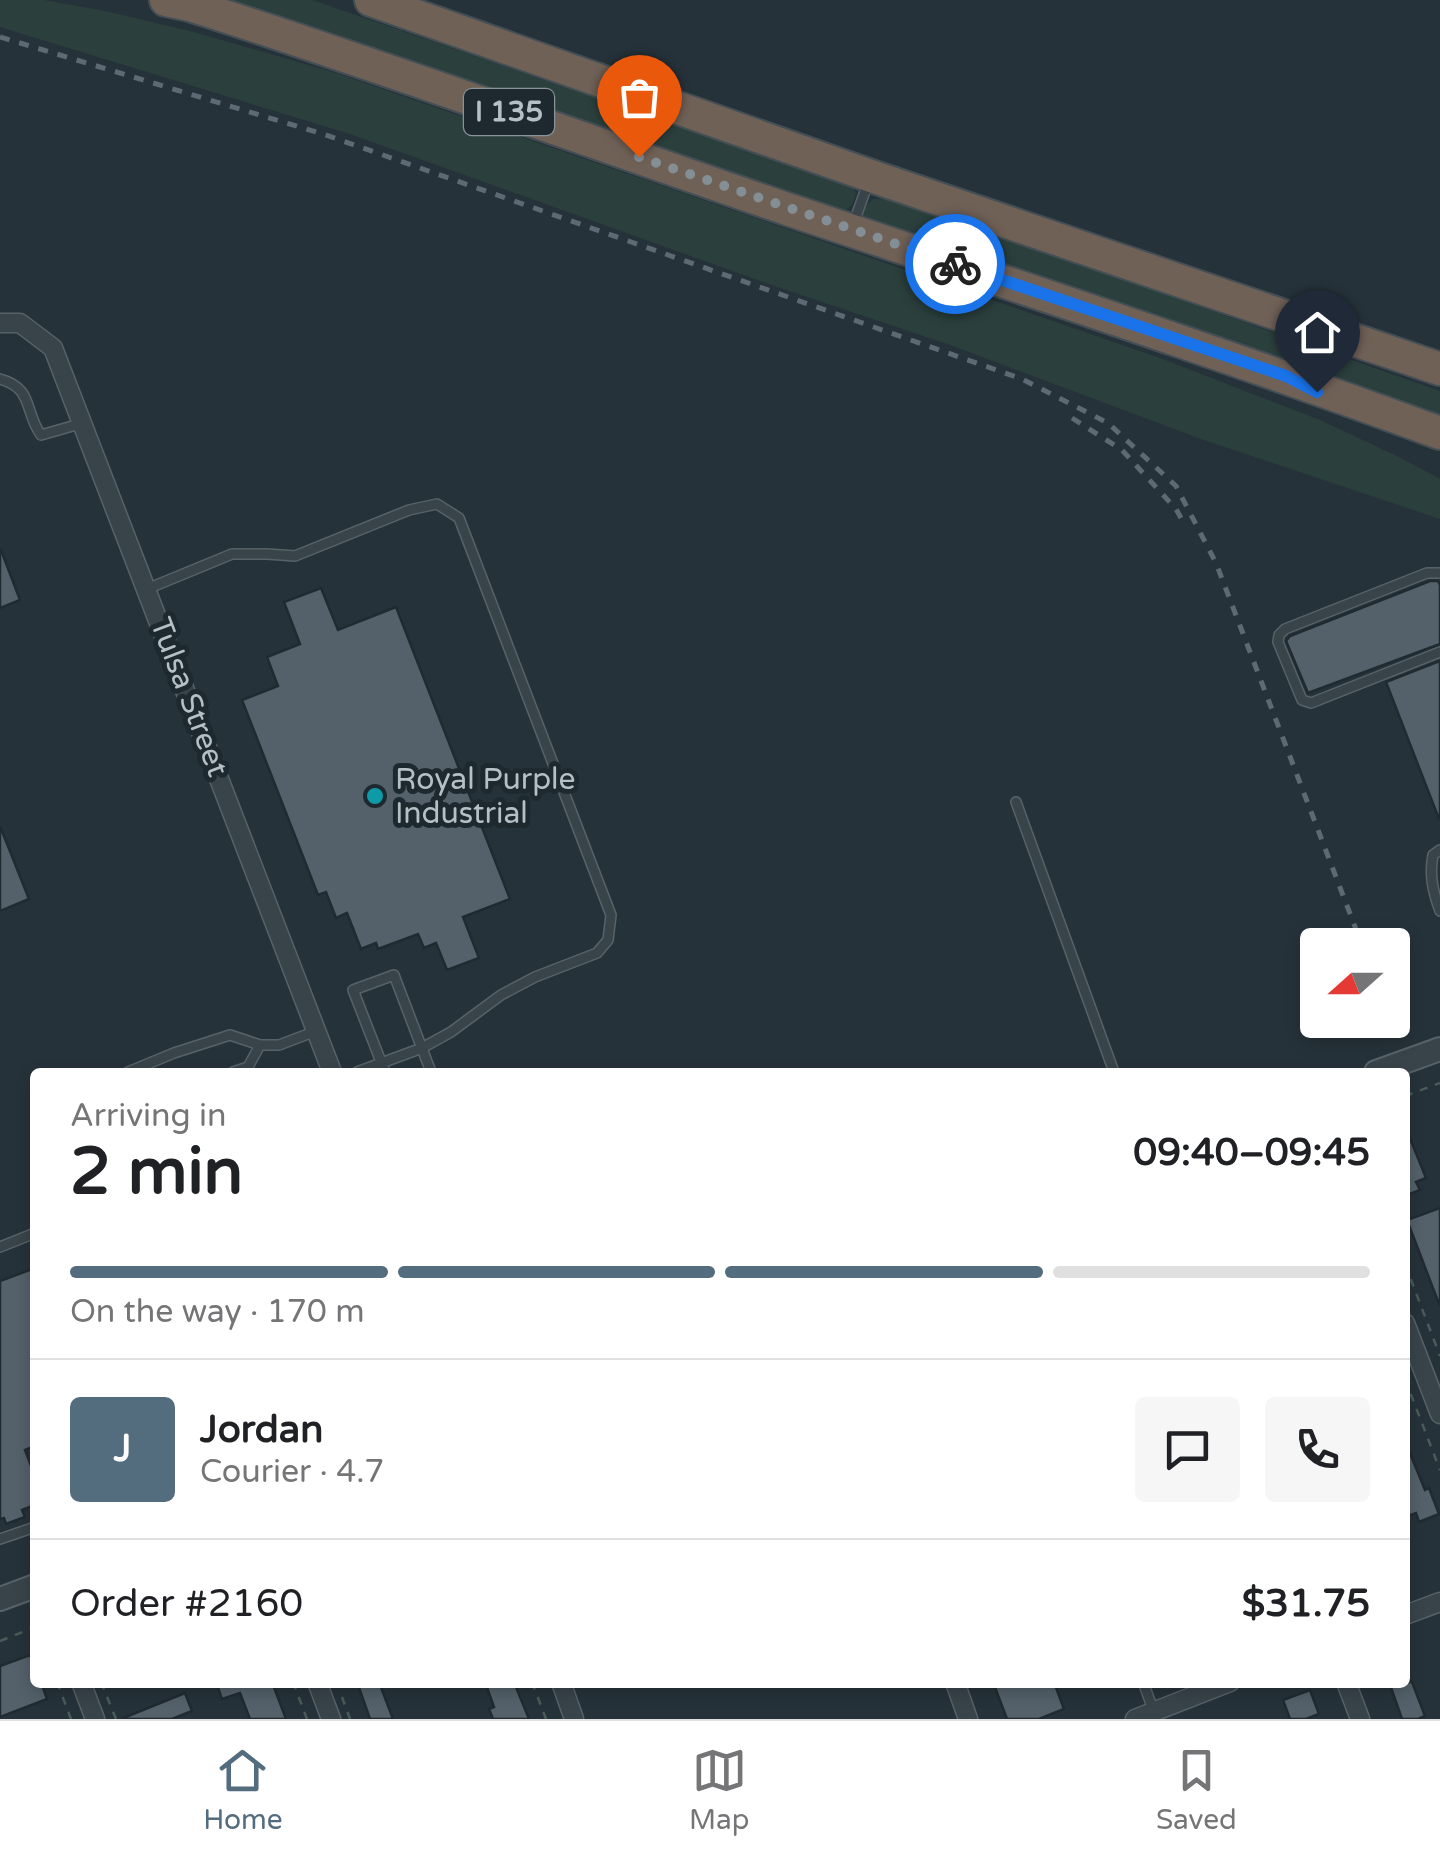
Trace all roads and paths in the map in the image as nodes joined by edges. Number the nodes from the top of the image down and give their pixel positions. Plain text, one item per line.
1 (166, 0) edge
2 (371, 0) edge
3 (871, 176) junction
4 (851, 230) junction
5 (0, 324) edge
6 (1440, 369) edge
7 (1286, 376) junction
8 (0, 379) edge
9 (83, 423) junction
10 (1440, 433) edge
11 (1440, 456) edge
12 (1440, 573) edge
13 (147, 589) junction
14 (1440, 652) edge
15 (1016, 802) dead end
16 (1440, 850) edge
17 (1440, 911) edge
18 (316, 1031) junction
19 (260, 1046) junction
20 (422, 1048) junction
21 (1440, 1049) edge
22 (138, 1068) edge
23 (245, 1068) edge
24 (330, 1068) edge
25 (383, 1068) edge
26 (430, 1068) edge
27 (1113, 1068) edge
28 (1387, 1068) edge
29 (1440, 1083) edge
30 (1410, 1094) edge
31 (30, 1235) edge
32 (0, 1247) edge
33 (1410, 1277) edge
34 (1410, 1336) edge
35 (1440, 1356) edge
36 (1410, 1391) edge
37 (1440, 1414) edge
38 (1440, 1470) edge
39 (30, 1529) edge
40 (0, 1539) edge
41 (30, 1588) edge
42 (0, 1599) edge
43 (1440, 1602) edge
44 (1410, 1614) edge
45 (30, 1630) edge
46 (0, 1641) edge
47 (59, 1688) edge
48 (83, 1688) edge
49 (104, 1688) edge
50 (294, 1688) edge
51 (319, 1688) edge
52 (338, 1688) edge
53 (534, 1688) edge
54 (563, 1688) edge
55 (957, 1688) edge
56 (1145, 1688) edge
57 (1216, 1688) edge
58 (1348, 1688) edge
59 (1158, 1714) edge
60 (71, 1719) edge
61 (95, 1719) edge
62 (116, 1719) edge
63 (307, 1719) edge
64 (331, 1719) edge
65 (350, 1719) edge
66 (546, 1719) edge
67 (574, 1719) edge
68 (968, 1719) edge
69 (1135, 1719) edge
70 (1360, 1719) edge

1 - 4 highway, I 135
2 - 3 highway, I 135
3 - 4 lane
3 - 6 highway, I 135
4 - 7 highway, I 135
5 - 9 street, Tulsa Street
7 - 10 highway, I 135
7 - 11 highway
8 - 9 lane
9 - 13 street, Tulsa Street
12 - 14 lane
13 - 18 street, Tulsa Street
13 - 20 lane
15 - 27 lane
16 - 17 lane
18 - 19 lane
18 - 24 street, Tulsa Street
19 - 22 lane
19 - 23 lane
20 - 25 lane
20 - 25 lane
20 - 26 lane
21 - 28 street
29 - 30 path
31 - 32 lane
33 - 35 path
34 - 37 street
36 - 38 path
39 - 40 lane
41 - 42 street
43 - 44 street
45 - 46 path
47 - 60 path
48 - 61 street
49 - 62 path
50 - 63 path
51 - 64 street
52 - 65 path
53 - 66 path
54 - 67 street
55 - 68 street
56 - 59 lane
57 - 59 street
58 - 70 street
59 - 69 street

